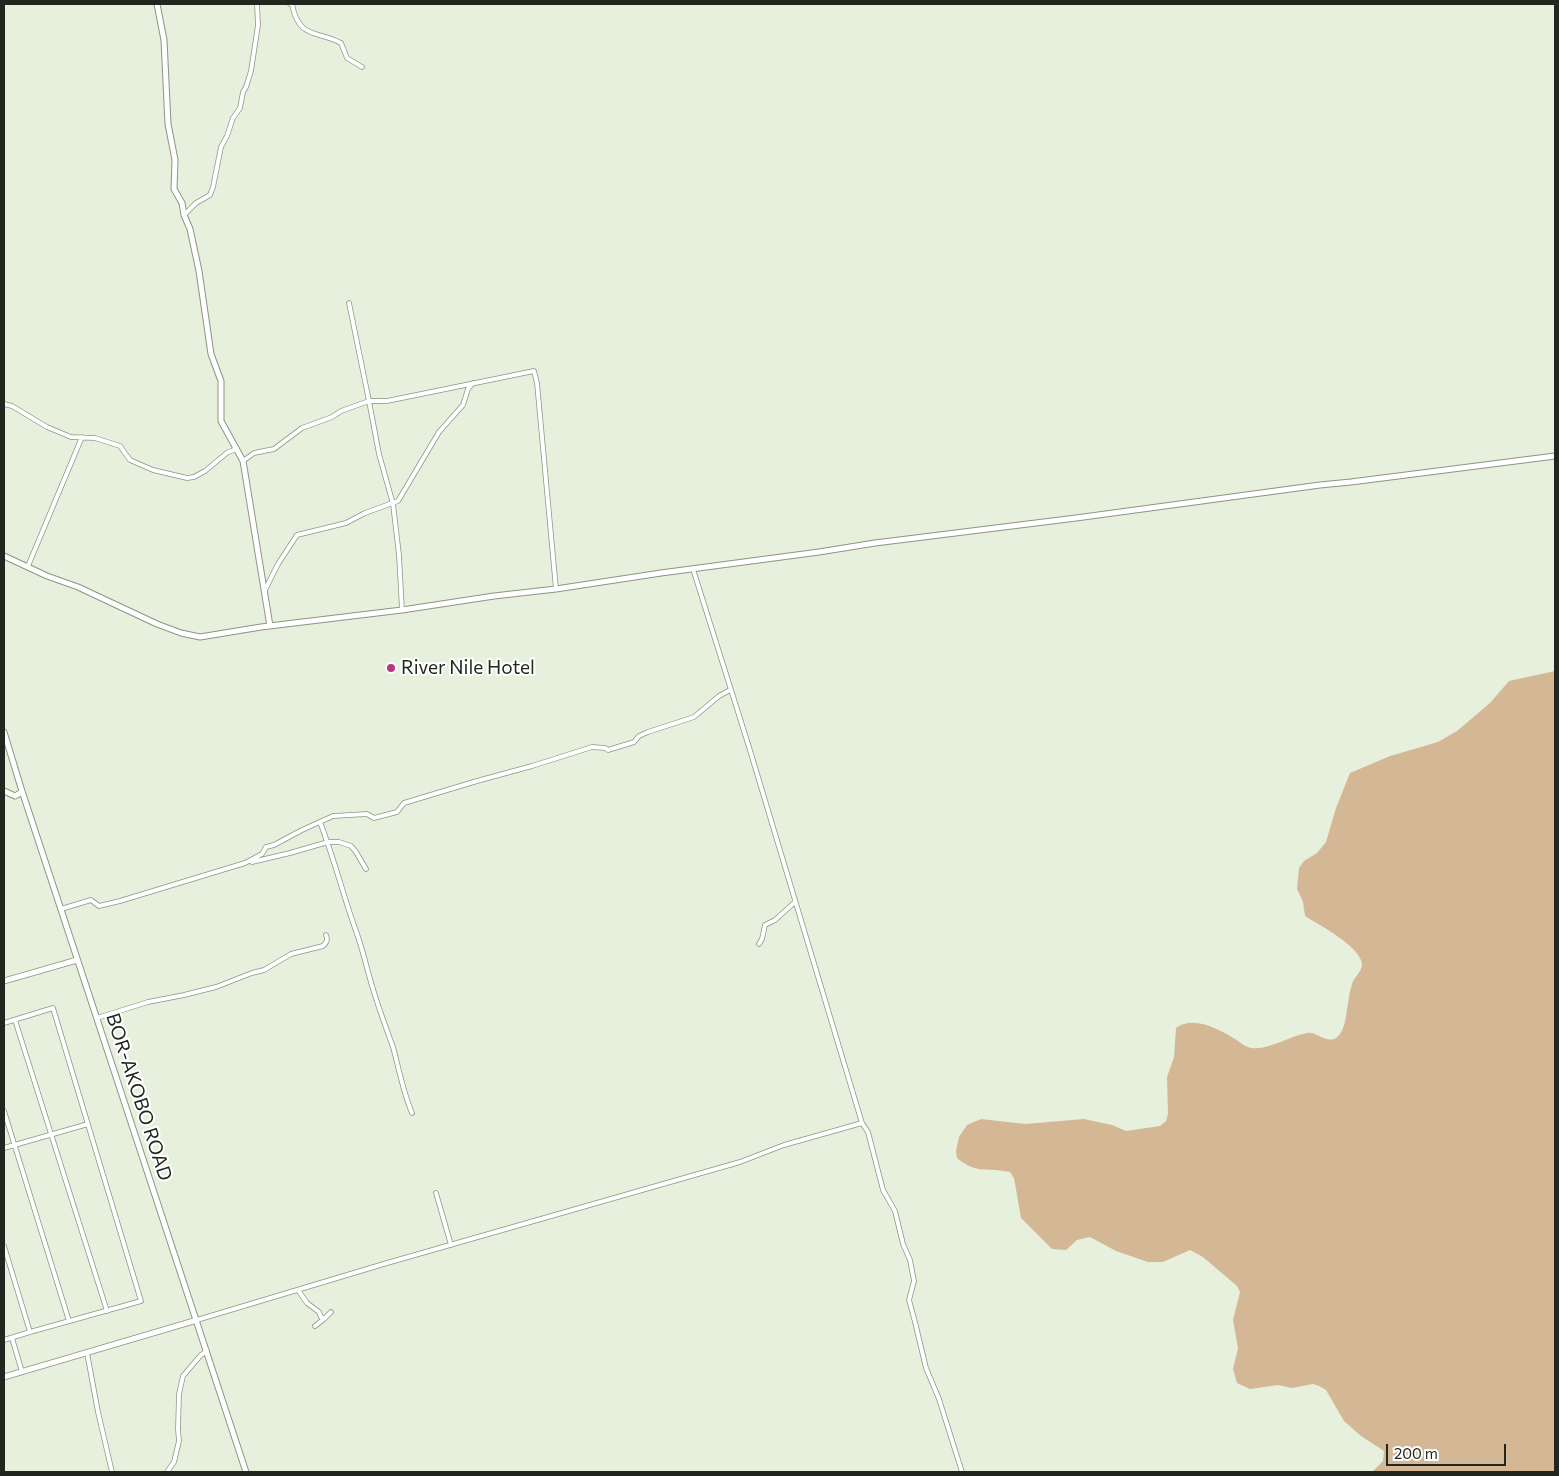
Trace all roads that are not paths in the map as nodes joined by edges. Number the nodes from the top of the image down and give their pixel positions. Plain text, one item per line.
1 (157, 4) edge
2 (257, 4) edge
3 (290, 4) edge
4 (362, 67) dead end
5 (184, 215) junction
6 (349, 303) dead end
7 (473, 383) junction
8 (369, 401) junction
9 (4, 404) edge
10 (82, 437) junction
11 (237, 449) junction
12 (1555, 456) edge
13 (243, 461) junction
14 (393, 504) junction
15 (4, 556) edge
16 (28, 566) junction
17 (693, 569) junction
18 (556, 589) junction
19 (264, 592) junction
20 (402, 610) junction
21 (270, 626) junction
22 (730, 690) junction
23 (4, 732) edge
24 (4, 790) edge
25 (22, 792) junction
26 (320, 822) junction
27 (328, 842) junction
28 (245, 864) junction
29 (366, 869) dead end
30 (795, 902) junction
31 (61, 909) junction
32 (326, 935) dead end
33 (759, 944) dead end
34 (78, 960) junction
35 (4, 980) edge
36 (97, 1018) junction
37 (15, 1020) junction
38 (4, 1023) edge
39 (4, 1111) edge
40 (412, 1113) dead end
41 (862, 1123) junction
42 (88, 1124) junction
43 (52, 1134) junction
44 (14, 1145) junction
45 (4, 1148) edge
46 (436, 1193) dead end
47 (451, 1245) junction
48 (4, 1246) edge
49 (298, 1290) junction
50 (107, 1311) junction
51 (331, 1312) dead end
52 (324, 1319) junction
53 (197, 1320) junction
54 (68, 1321) junction
55 (315, 1326) dead end
56 (30, 1332) junction
57 (12, 1338) junction
58 (4, 1340) edge
59 (207, 1351) junction
60 (87, 1353) junction
61 (22, 1372) junction
62 (4, 1377) edge
63 (112, 1472) edge
64 (167, 1472) edge
65 (246, 1472) edge
66 (962, 1472) edge

1 - 5 street
2 - 5 street
3 - 4 street
5 - 11 street
6 - 8 street
7 - 8 street
7 - 14 street
7 - 18 street
8 - 13 street
8 - 14 street
9 - 10 street
10 - 11 street
10 - 16 street
11 - 13 street
12 - 17 street
13 - 19 street
14 - 19 street
14 - 20 street
15 - 16 street
16 - 21 street
17 - 18 street
17 - 22 street
18 - 20 street
19 - 21 street
20 - 21 street
22 - 26 street
22 - 30 street
23 - 25 street, BOR-AKOBO ROAD
24 - 25 street
25 - 31 street, BOR-AKOBO ROAD
26 - 27 street
26 - 28 street
27 - 28 street
27 - 29 street
27 - 40 street
28 - 31 street
30 - 33 street
30 - 41 street
31 - 34 street, BOR-AKOBO ROAD
32 - 36 street
34 - 35 street
34 - 36 street, BOR-AKOBO ROAD
36 - 53 street, BOR-AKOBO ROAD
37 - 38 street
37 - 42 street
37 - 43 street
39 - 44 street
41 - 47 street
41 - 66 street
42 - 43 street
42 - 50 street
43 - 44 street
43 - 50 street
44 - 45 street
44 - 54 street
46 - 47 street
47 - 49 street
48 - 56 street
49 - 52 street
49 - 53 street
50 - 54 street
51 - 52 street
52 - 55 street
53 - 59 street, BOR-AKOBO ROAD
53 - 60 street
54 - 56 street
56 - 57 street
57 - 58 street
57 - 61 street
59 - 64 street
59 - 65 street, BOR-AKOBO ROAD
60 - 61 street
60 - 63 street
61 - 62 street

